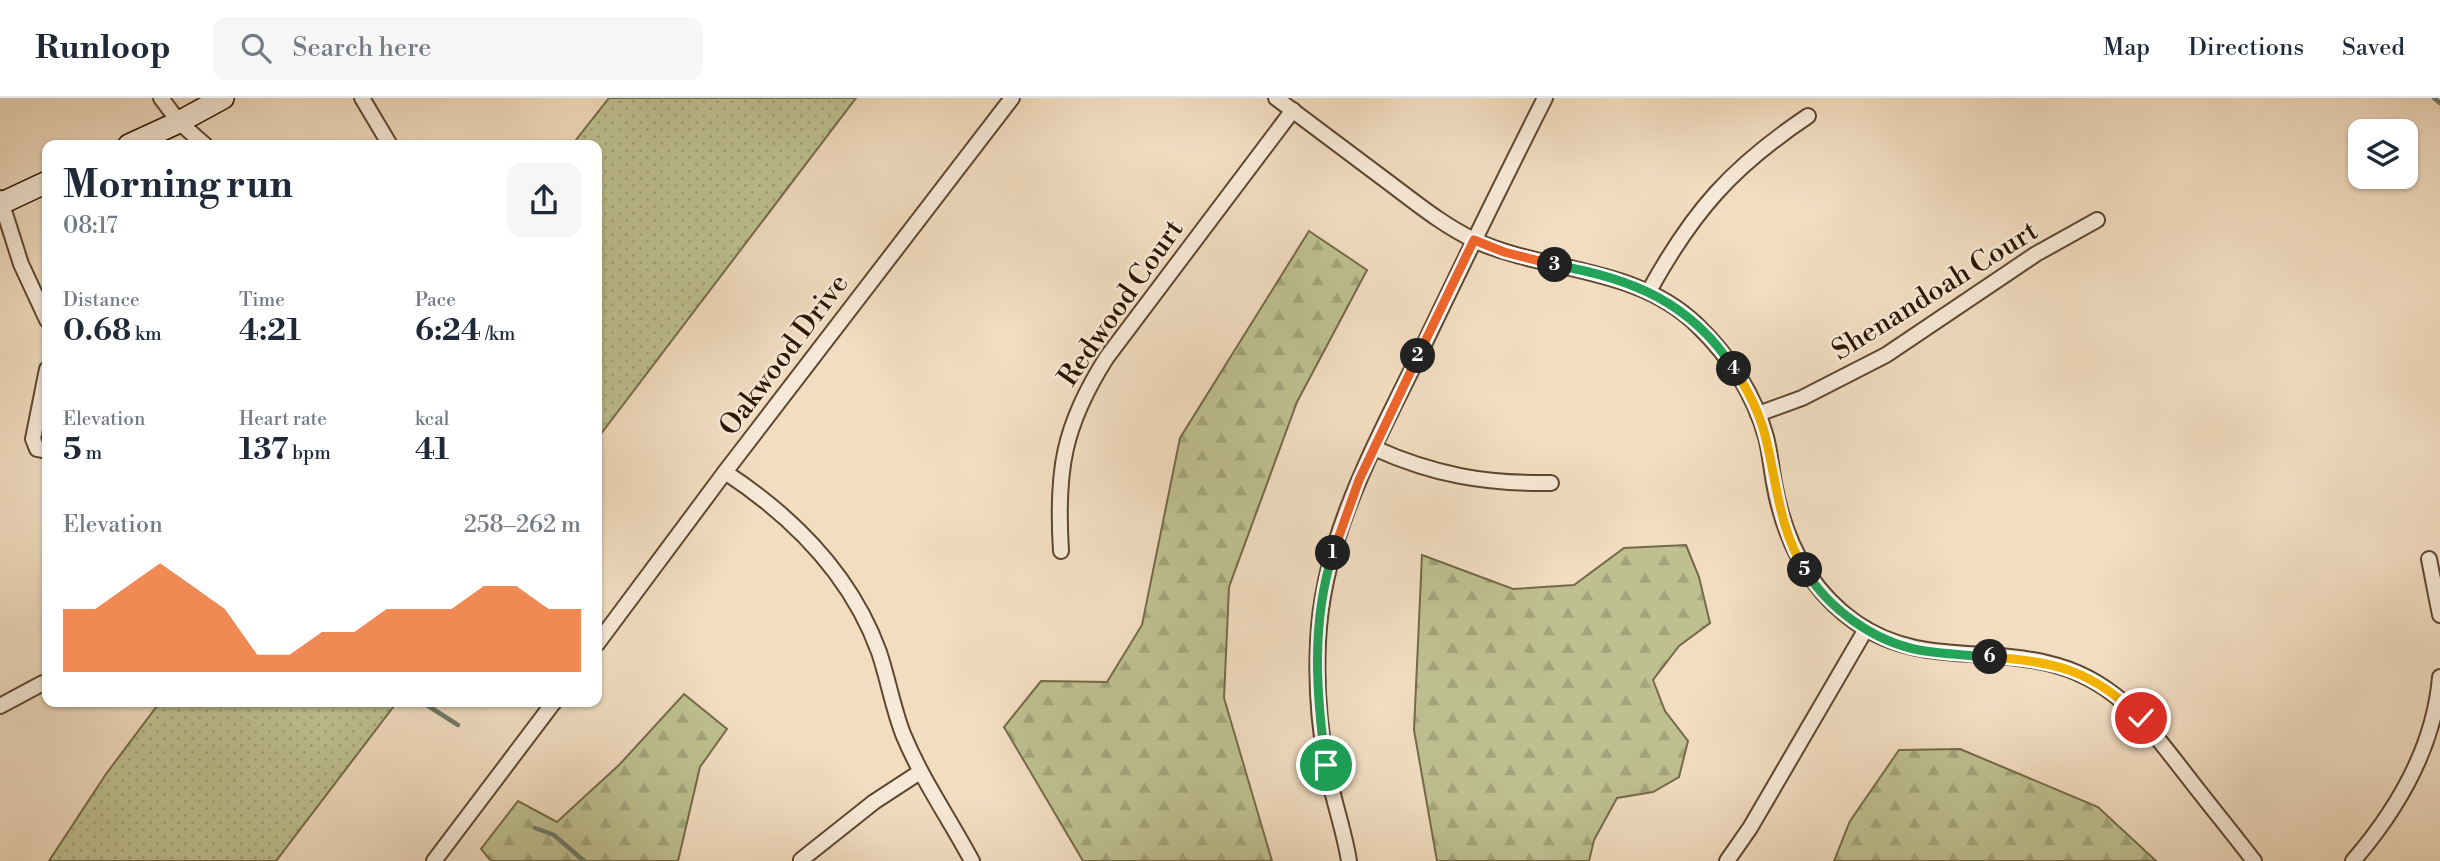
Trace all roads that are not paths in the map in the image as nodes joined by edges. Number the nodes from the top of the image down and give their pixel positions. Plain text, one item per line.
1 (160, 98) edge
2 (223, 98) edge
3 (362, 98) edge
4 (1012, 98) edge
5 (1276, 98) edge
6 (1545, 98) edge
7 (1293, 110) junction
8 (1808, 116) dead end
9 (180, 122) junction
10 (140, 140) edge
11 (200, 140) edge
12 (387, 140) edge
13 (42, 184) edge
14 (1, 202) edge
15 (2097, 220) dead end
16 (1474, 240) junction
17 (1649, 291) junction
18 (42, 309) edge
19 (42, 394) edge
20 (1758, 414) junction
21 (1374, 448) junction
22 (42, 450) edge
23 (725, 472) junction
24 (1551, 483) dead end
25 (1061, 551) dead end
26 (2429, 559) dead end
27 (2440, 615) edge
28 (1866, 629) junction
29 (602, 637) edge
30 (2440, 677) edge
31 (42, 684) edge
32 (0, 706) edge
33 (550, 707) edge
34 (920, 772) junction
35 (801, 860) edge
36 (434, 861) edge
37 (972, 861) edge
38 (1349, 861) edge
39 (1727, 861) edge
40 (2254, 861) edge
41 (2353, 861) edge

1 - 9 street
2 - 9 street
3 - 12 street
4 - 23 street, Oakwood Drive
5 - 7 street
6 - 16 street
7 - 16 street
7 - 25 street, Redwood Court
8 - 17 street
9 - 10 street
9 - 11 street
13 - 14 street
14 - 18 street
15 - 20 street, Shenandoah Court
16 - 17 street
16 - 21 street
17 - 20 street
19 - 22 street
20 - 28 street
21 - 24 street
21 - 38 street
23 - 29 street, Oakwood Drive
23 - 34 street
26 - 27 street
28 - 39 street
28 - 40 street
30 - 41 street
31 - 32 street
33 - 36 street
34 - 35 street
34 - 37 street

